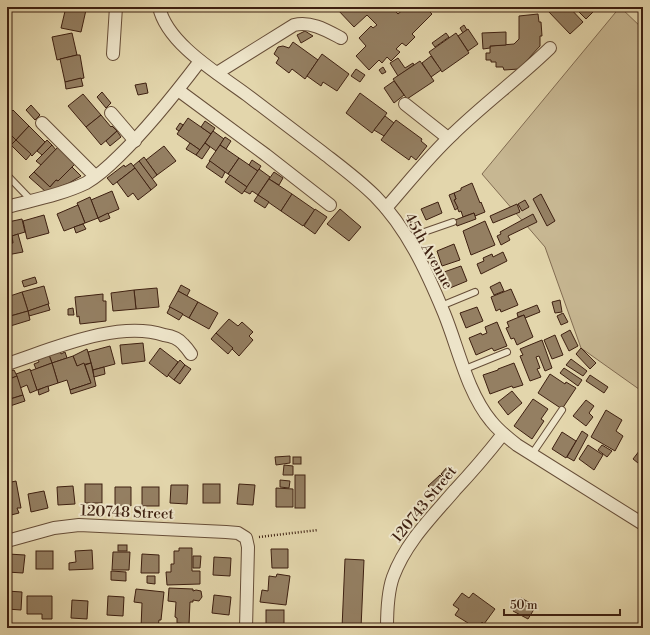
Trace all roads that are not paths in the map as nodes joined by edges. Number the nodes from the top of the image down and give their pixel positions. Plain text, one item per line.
1 (116, 7) edge
2 (159, 7) edge
3 (341, 38) dead end
4 (550, 48) dead end
5 (113, 54) dead end
6 (200, 61) junction
7 (217, 73) junction
8 (178, 90) junction
9 (404, 104) dead end
10 (111, 113) dead end
11 (42, 123) dead end
12 (448, 138) junction
13 (135, 141) junction
14 (7, 175) edge
15 (96, 176) junction
16 (32, 201) junction
17 (7, 206) edge
18 (330, 206) dead end
19 (386, 208) junction
20 (453, 222) dead end
21 (407, 238) junction
22 (475, 292) dead end
23 (440, 306) junction
24 (507, 352) dead end
25 (191, 354) dead end
26 (7, 364) edge
27 (465, 369) junction
28 (562, 410) dead end
29 (503, 434) junction
30 (532, 454) junction
31 (643, 524) edge
32 (7, 541) edge
33 (246, 628) edge
34 (387, 628) edge

1 - 5 street
2 - 6 street, 45th Avenue
3 - 7 street
4 - 12 street
6 - 7 street, 45th Avenue
6 - 8 street
7 - 19 street, 45th Avenue
8 - 13 street
8 - 18 street
9 - 12 street
10 - 13 street
11 - 15 street
12 - 19 street
13 - 15 street
14 - 16 lane
15 - 16 street
16 - 17 street
19 - 21 street, 45th Avenue
20 - 21 lane
21 - 23 street, 45th Avenue
22 - 23 lane
23 - 27 street, 45th Avenue
24 - 27 lane
25 - 26 street
27 - 29 street, 45th Avenue
28 - 30 lane
29 - 30 street, 45th Avenue
29 - 34 street, 120743 Street
30 - 31 street, 45th Avenue
32 - 33 street, 120748 Street

